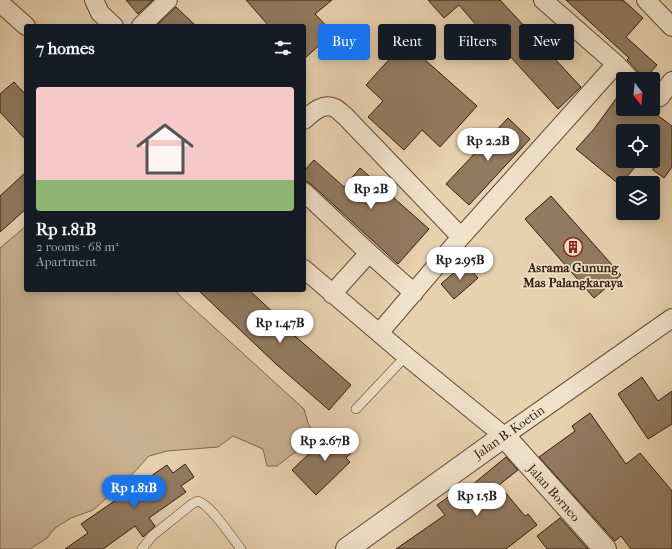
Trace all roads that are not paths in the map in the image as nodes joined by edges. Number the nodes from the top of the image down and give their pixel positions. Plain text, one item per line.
1 (94, 0) edge
2 (168, 0) edge
3 (543, 0) edge
4 (646, 0) edge
5 (0, 3) edge
6 (24, 24) edge
7 (112, 24) edge
8 (143, 24) edge
9 (672, 26) edge
10 (616, 64) junction
11 (623, 72) edge
12 (672, 81) edge
13 (660, 97) edge
14 (306, 118) edge
15 (306, 200) edge
16 (461, 237) junction
17 (369, 253) junction
18 (306, 271) edge
19 (414, 293) junction
20 (332, 294) junction
21 (672, 318) edge
22 (378, 332) junction
23 (406, 356) junction
24 (356, 409) dead end
25 (504, 436) junction
26 (142, 549) edge
27 (241, 549) edge
28 (348, 549) edge
29 (605, 549) edge

1 - 7 street
2 - 8 street
3 - 10 street
4 - 9 street
5 - 6 street
10 - 11 street
10 - 16 street
12 - 13 street
14 - 16 street
15 - 17 street
16 - 19 street
17 - 19 street
17 - 20 street
18 - 20 street
19 - 22 street
20 - 22 street
21 - 25 street, Jalan B. Koetin
22 - 23 street
23 - 24 lane
23 - 25 street
25 - 28 street, Jalan B. Koetin
25 - 29 street, Jalan Borneo
26 - 27 lane

